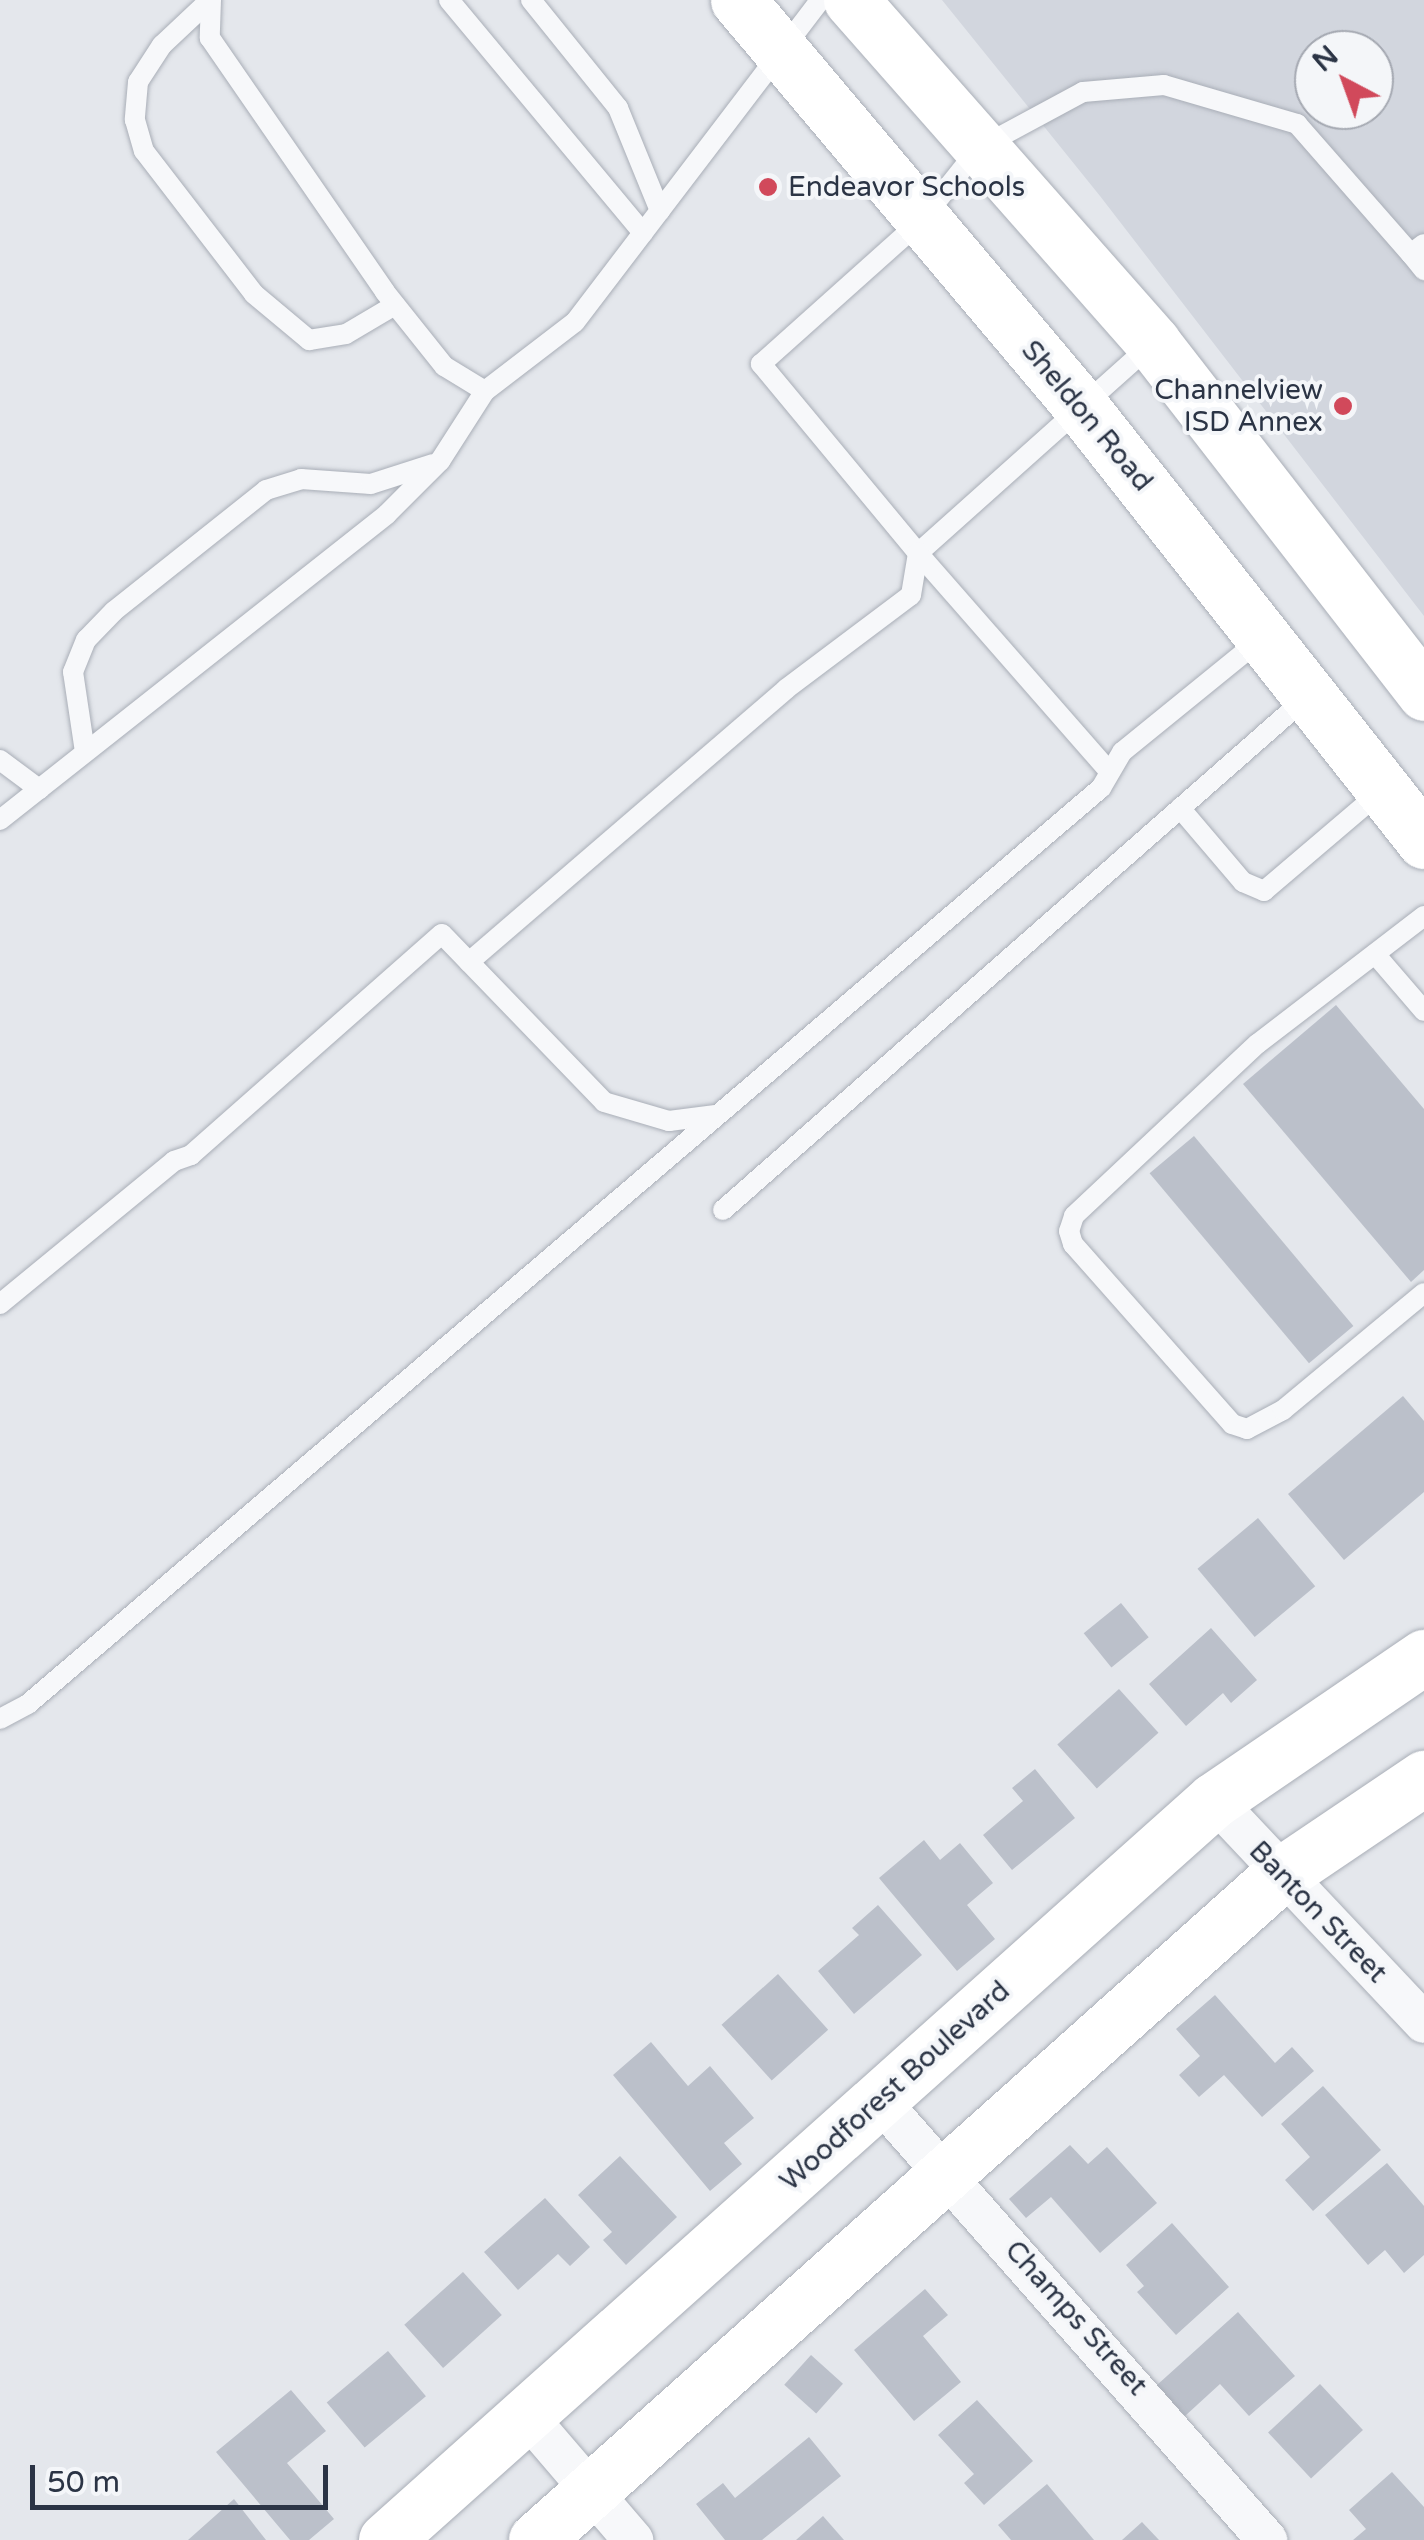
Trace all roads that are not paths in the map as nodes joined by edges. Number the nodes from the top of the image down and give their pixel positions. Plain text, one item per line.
1 (211, 0) edge
2 (448, 0) edge
3 (531, 0) edge
4 (738, 0) edge
5 (820, 0) edge
6 (851, 0) edge
7 (781, 50) junction
8 (979, 148) junction
9 (660, 211) junction
10 (921, 221) junction
11 (643, 233) junction
12 (1420, 256) edge
13 (395, 305) junction
14 (1154, 343) junction
15 (485, 391) junction
16 (1082, 408) junction
17 (440, 461) junction
18 (918, 553) junction
19 (1266, 635) junction
20 (1312, 692) junction
21 (1424, 692) edge
22 (85, 752) junction
23 (0, 760) edge
24 (1108, 771) junction
25 (1385, 788) junction
26 (38, 789) junction
27 (1180, 808) junction
28 (0, 820) edge
29 (1424, 840) edge
30 (1424, 916) edge
31 (1376, 954) junction
32 (469, 962) junction
33 (1424, 1011) edge
34 (718, 1115) junction
35 (723, 1210) dead end
36 (1424, 1293) edge
37 (7, 1298) edge
38 (1424, 1658) edge
39 (0, 1719) edge
40 (1424, 1778) edge
41 (1214, 1800) junction
42 (1280, 1875) junction
43 (1424, 2023) edge
44 (880, 2100) junction
45 (946, 2174) junction
46 (526, 2415) junction
47 (591, 2491) junction
48 (386, 2540) edge
49 (536, 2540) edge
50 (633, 2540) edge
51 (1266, 2540) edge

1 - 13 lane
1 - 13 lane
2 - 11 lane
3 - 9 lane
4 - 7 main road, Sheldon Road
5 - 7 lane
6 - 8 main road
7 - 9 lane
7 - 10 main road, Sheldon Road
8 - 10 lane
8 - 12 lane
8 - 14 main road
9 - 11 lane
10 - 16 main road, Sheldon Road
10 - 18 lane
11 - 15 lane
13 - 15 lane
14 - 16 lane
14 - 21 main road
15 - 17 lane
16 - 18 lane
16 - 19 main road, Sheldon Road
17 - 22 lane
17 - 22 lane
18 - 24 lane
18 - 32 lane
19 - 20 main road, Sheldon Road
19 - 24 lane
20 - 25 main road, Sheldon Road
20 - 27 lane
22 - 26 lane
23 - 26 lane
24 - 34 lane
25 - 27 lane
25 - 29 main road, Sheldon Road
26 - 28 lane
27 - 35 lane
30 - 31 lane
31 - 33 lane
31 - 36 lane
32 - 34 lane
32 - 37 lane
34 - 39 lane
38 - 41 main road, Woodforest Boulevard
40 - 42 main road
41 - 42 street, Banton Street
41 - 44 main road, Woodforest Boulevard
42 - 43 street, Banton Street
42 - 45 main road
44 - 45 street, Champs Street
44 - 46 main road, Woodforest Boulevard
45 - 47 main road
45 - 51 street, Champs Street
46 - 47 street
46 - 48 main road, Woodforest Boulevard
47 - 49 main road
47 - 50 street

